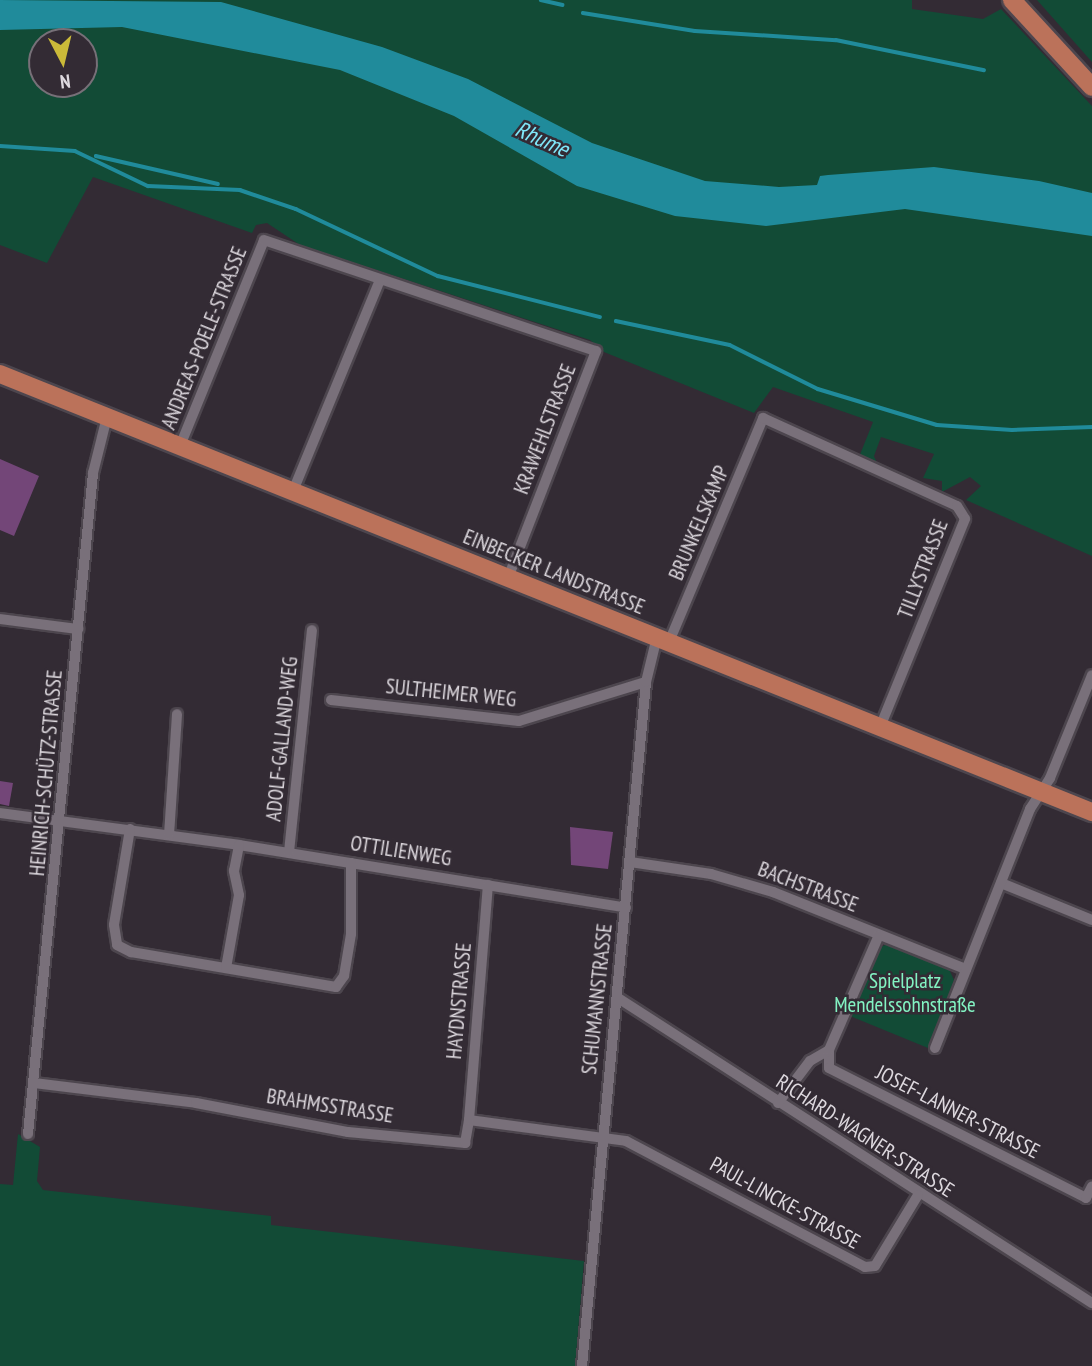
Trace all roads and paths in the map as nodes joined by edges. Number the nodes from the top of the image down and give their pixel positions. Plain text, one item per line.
1 (1012, 0) edge
2 (1092, 88) edge
3 (380, 280) junction
4 (0, 374) edge
5 (107, 417) junction
6 (763, 418) joint
7 (180, 446) junction
8 (293, 491) junction
9 (508, 578) junction
10 (0, 619) edge
11 (78, 629) junction
12 (312, 630) dead end
13 (663, 640) junction
14 (1092, 675) edge
15 (646, 682) junction
16 (331, 700) dead end
17 (177, 714) dead end
18 (880, 727) junction
19 (1041, 792) junction
20 (1092, 812) edge
21 (0, 813) edge
22 (62, 821) junction
23 (130, 830) junction
24 (169, 835) junction
25 (239, 845) junction
26 (289, 852) junction
27 (630, 862) junction
28 (351, 863) junction
29 (1001, 883) junction
30 (488, 885) junction
31 (626, 908) junction
32 (1092, 920) edge
33 (878, 935) junction
34 (226, 968) junction
35 (966, 969) junction
36 (618, 998) junction
37 (935, 1048) dead end
38 (829, 1050) junction
39 (34, 1083) junction
40 (778, 1103) junction
41 (468, 1120) junction
42 (28, 1134) dead end
43 (602, 1136) junction
44 (1092, 1186) edge
45 (918, 1195) junction
46 (1092, 1303) edge
47 (582, 1366) edge

1 - 2 main road
3 - 7 street, ANDREAS-POELE-STRASSE
3 - 8 street
3 - 9 street, KRAWEHLSTRASSE
4 - 5 main road, EINBECKER LANDSTRASSE
5 - 7 main road, EINBECKER LANDSTRASSE
5 - 11 street, HEINRICH-SCHÜTZ-STRASSE
6 - 13 street, BRUNKELSKAMP
6 - 18 street, TILLYSTRASSE
7 - 8 main road, EINBECKER LANDSTRASSE
8 - 9 main road, EINBECKER LANDSTRASSE
9 - 13 main road, EINBECKER LANDSTRASSE
10 - 11 street
11 - 22 street, HEINRICH-SCHÜTZ-STRASSE
12 - 26 street, ADOLF-GALLAND-WEG
13 - 15 street, SCHUMANNSTRASSE
13 - 18 main road, EINBECKER LANDSTRASSE
14 - 19 street
15 - 16 street, SULTHEIMER WEG
15 - 27 street, SCHUMANNSTRASSE
17 - 24 street
18 - 19 main road, EINBECKER LANDSTRASSE
19 - 20 main road, EINBECKER LANDSTRASSE
19 - 29 street
21 - 22 street, OTTILIENWEG
22 - 23 street, OTTILIENWEG
22 - 39 street, HEINRICH-SCHÜTZ-STRASSE
23 - 24 street, OTTILIENWEG
23 - 34 street
24 - 25 street, OTTILIENWEG
25 - 26 street, OTTILIENWEG
25 - 34 street
26 - 28 street, OTTILIENWEG
27 - 31 street, SCHUMANNSTRASSE
27 - 33 street, BACHSTRASSE
28 - 30 street, OTTILIENWEG
28 - 34 street
29 - 32 street
29 - 35 street
30 - 31 street, OTTILIENWEG
30 - 41 street, HAYDNSTRASSE
31 - 36 street, SCHUMANNSTRASSE
33 - 35 street, BACHSTRASSE
33 - 38 street
35 - 37 street
36 - 40 street, RICHARD-WAGNER-STRASSE
36 - 43 street, SCHUMANNSTRASSE
38 - 40 street
38 - 44 street, JOSEF-LANNER-STRASSE
39 - 41 street, BRAHMSSTRASSE
39 - 42 street, HEINRICH-SCHÜTZ-STRASSE
40 - 45 street, RICHARD-WAGNER-STRASSE
41 - 43 street
43 - 45 street, PAUL-LINCKE-STRASSE
43 - 47 street, SCHUMANNSTRASSE
45 - 46 street, RICHARD-WAGNER-STRASSE

